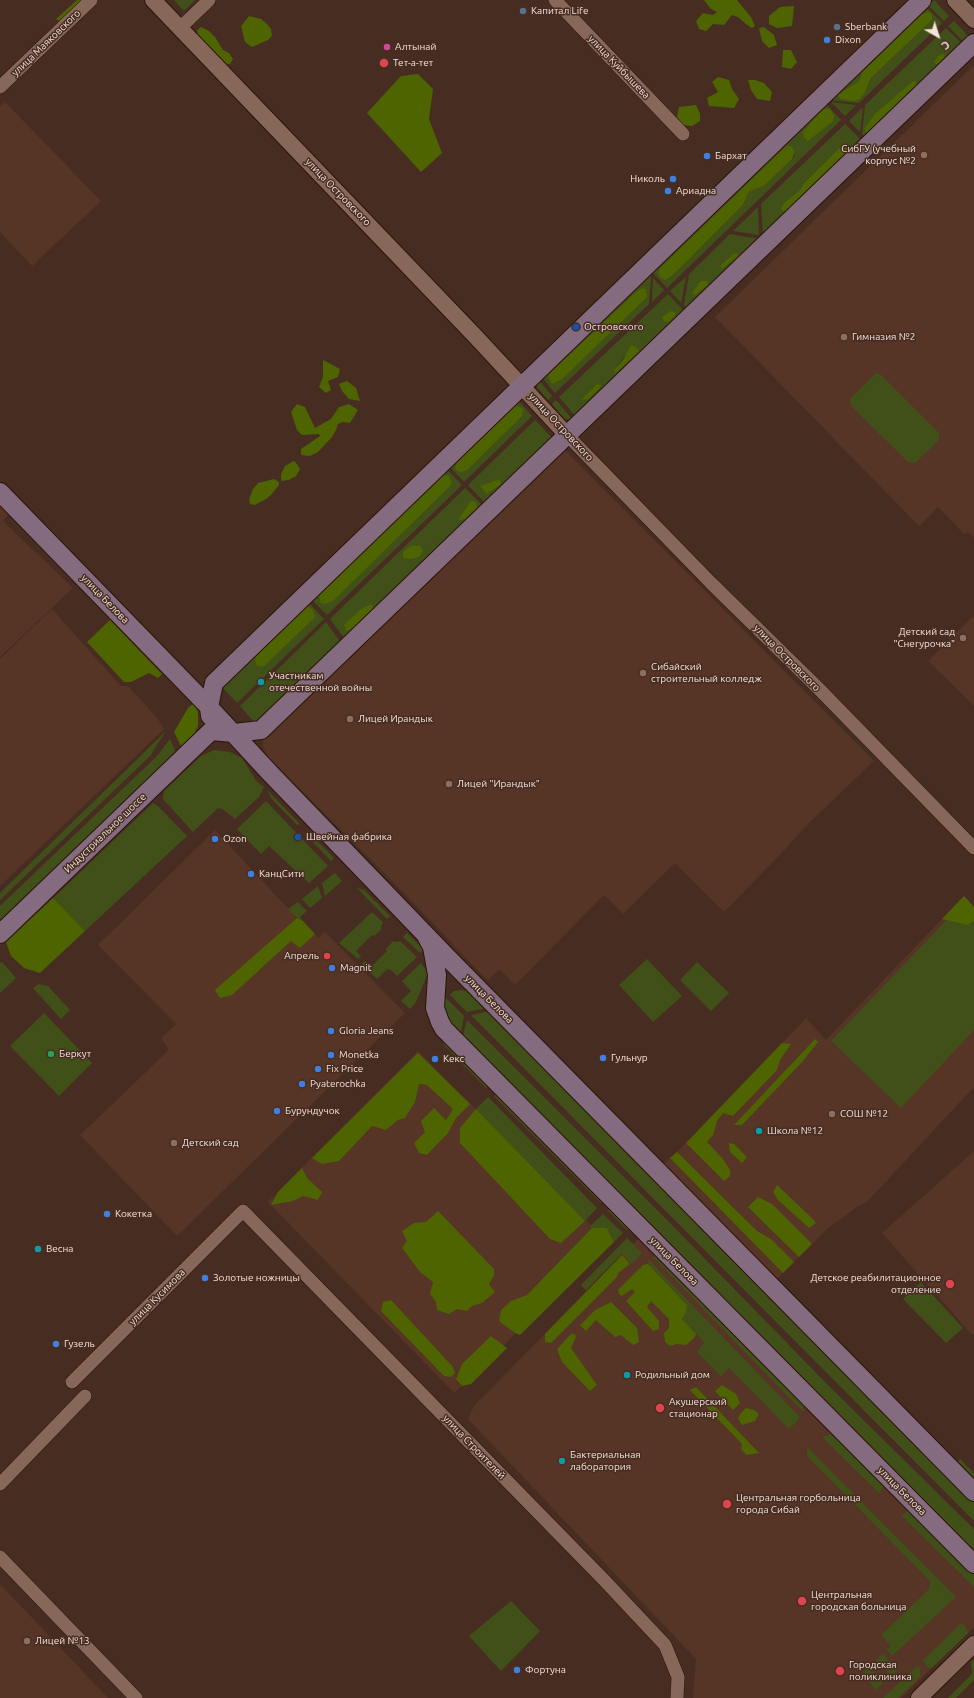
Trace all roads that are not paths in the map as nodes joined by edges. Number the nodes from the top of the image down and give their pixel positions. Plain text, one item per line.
1 (91, 0) edge
2 (153, 0) edge
3 (209, 0) edge
4 (555, 0) edge
5 (922, 0) edge
6 (955, 0) edge
7 (974, 20) edge
8 (180, 28) junction
9 (974, 43) edge
10 (0, 87) edge
11 (683, 134) dead end
12 (522, 385) junction
13 (568, 435) junction
14 (0, 492) edge
15 (214, 683) junction
16 (192, 689) junction
17 (209, 707) junction
18 (261, 730) junction
19 (211, 731) junction
20 (234, 733) junction
21 (257, 758) junction
22 (974, 848) edge
23 (0, 934) edge
24 (425, 934) junction
25 (448, 958) junction
26 (469, 979) junction
27 (450, 980) junction
28 (435, 996) junction
29 (243, 1211) joint
30 (72, 1382) dead end
31 (85, 1396) dead end
32 (0, 1484) edge
33 (974, 1492) edge
34 (0, 1557) edge
35 (974, 1564) edge
36 (974, 1644) edge
37 (136, 1698) edge
38 (678, 1698) edge
39 (919, 1698) edge

1 - 10 street, улица Маяковского
2 - 8 street, улица Островского
3 - 8 street
4 - 11 street, улица Куйбышева
5 - 12 main road
6 - 7 street
8 - 12 street, улица Островского
9 - 13 main road
12 - 13 street, улица Островского
12 - 15 main road
13 - 18 main road
13 - 22 street, улица Островского
14 - 16 main road, улица Белова
15 - 16 main road
15 - 17 main road
16 - 17 main road, улица Белова
17 - 19 main road
17 - 20 main road, улица Белова
18 - 20 main road
18 - 21 main road
19 - 20 main road
19 - 23 main road, Индустриальное шоссе
20 - 21 main road, улица Белова
21 - 24 main road, улица Белова
24 - 25 main road, улица Белова
24 - 28 main road, улица Белова
25 - 26 main road, улица Белова
25 - 27 main road
26 - 27 main road
26 - 33 main road, улица Белова
27 - 28 main road
28 - 35 main road, улица Белова
29 - 30 street, улица Кусимова
29 - 38 street, улица Строителей
31 - 32 street
34 - 37 street
36 - 39 street

